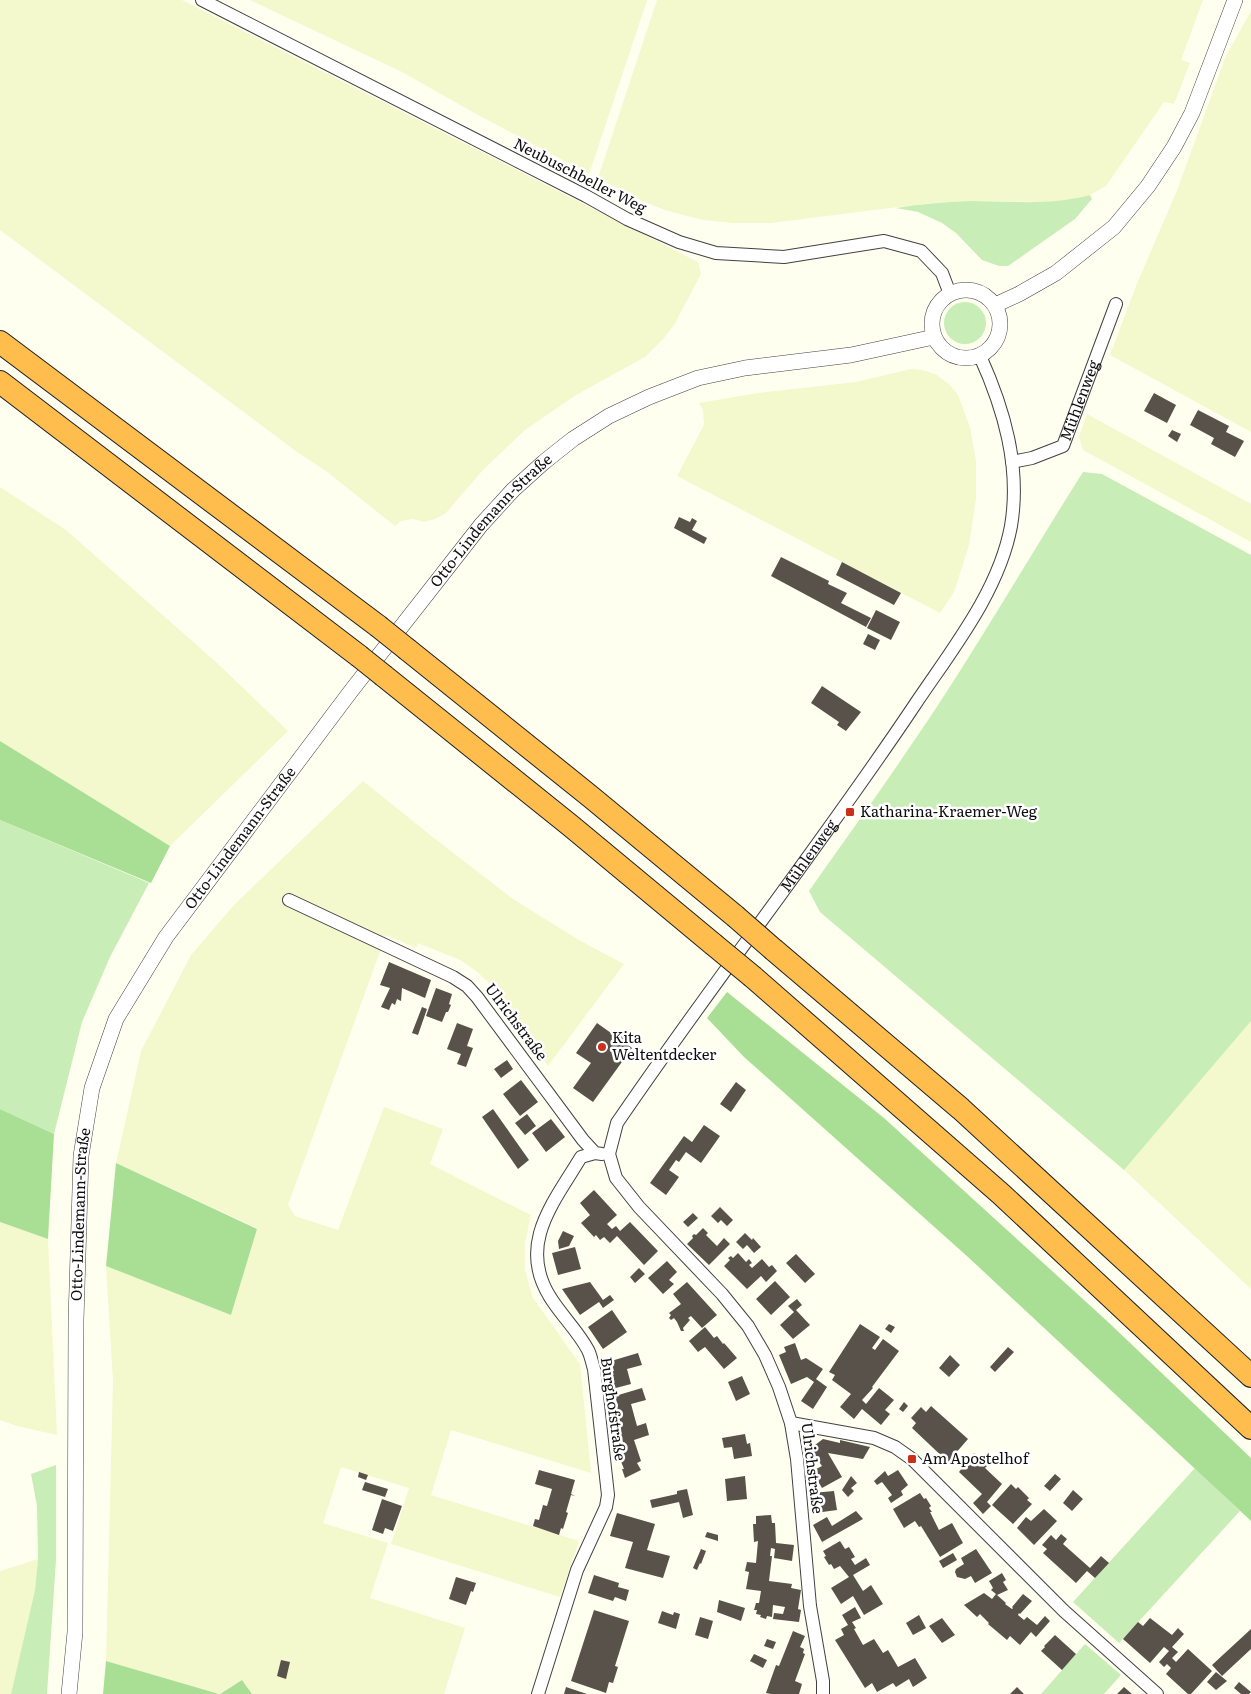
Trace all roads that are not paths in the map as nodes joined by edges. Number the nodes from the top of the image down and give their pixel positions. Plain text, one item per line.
1 (202, 0) edge
2 (1235, 0) edge
3 (950, 294) junction
4 (1116, 304) dead end
5 (995, 306) junction
6 (934, 337) junction
7 (0, 342) edge
8 (980, 356) junction
9 (0, 382) edge
10 (1012, 462) junction
11 (289, 900) dead end
12 (595, 1153) junction
13 (609, 1154) junction
14 (1251, 1376) edge
15 (791, 1423) junction
16 (1251, 1428) edge
17 (823, 1681) junction
18 (70, 1694) edge
19 (538, 1694) edge
20 (822, 1694) edge
21 (828, 1694) edge
22 (1157, 1694) edge

1 - 3 street, Neubuschbeller Weg
2 - 5 street
3 - 5 street
3 - 6 street
4 - 10 street, Mühlenweg
5 - 8 street
6 - 8 street
6 - 18 street, Otto-Lindemann-Straße
7 - 14 highway, bridge
8 - 10 street, Mühlenweg
9 - 16 highway, bridge
10 - 13 street, Mühlenweg
11 - 12 street, Ulrichstraße
12 - 13 street
12 - 19 street, Burghofstraße
13 - 15 street, Ulrichstraße
15 - 17 street, Ulrichstraße
15 - 22 street
17 - 20 street, Ulrichstraße
17 - 21 street

